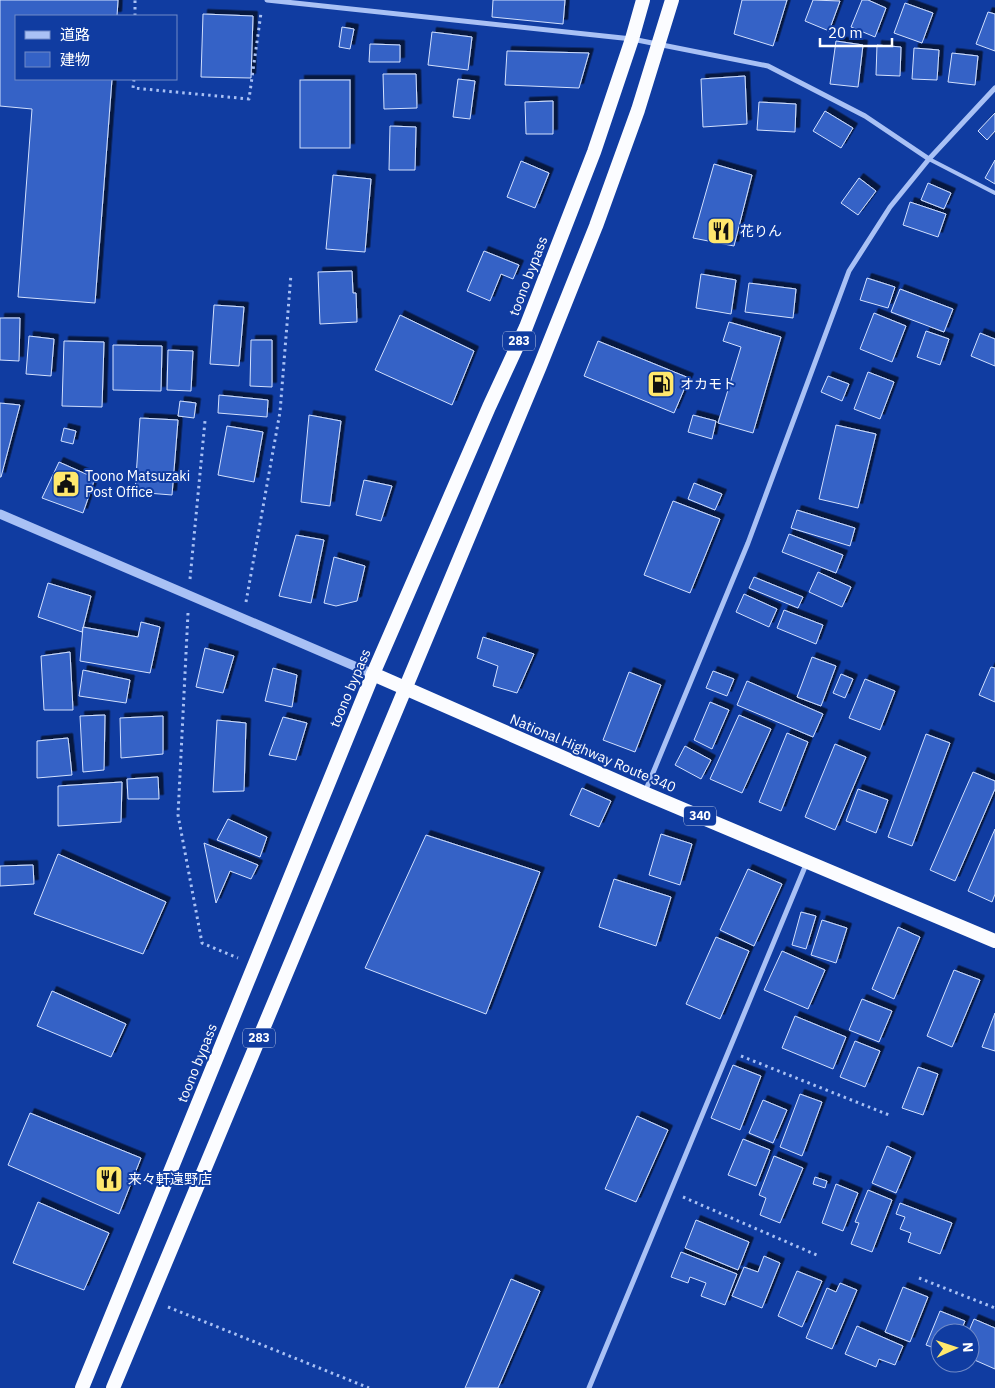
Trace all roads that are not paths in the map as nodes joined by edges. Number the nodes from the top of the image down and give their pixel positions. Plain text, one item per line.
1 (267, 0) edge
2 (643, 0) edge
3 (672, 0) edge
4 (632, 39) junction
5 (659, 44) junction
6 (995, 88) edge
7 (929, 159) junction
8 (995, 193) edge
9 (0, 514) edge
10 (373, 674) junction
11 (405, 689) junction
12 (644, 793) junction
13 (807, 861) junction
14 (995, 941) edge
15 (82, 1388) edge
16 (114, 1388) edge
17 (589, 1388) edge

1 - 4 street
2 - 4 highway, toono bypass / 283
3 - 5 highway, 283
4 - 5 street
4 - 10 highway, toono bypass / 283
5 - 7 street
5 - 11 highway, 283
6 - 7 street
7 - 8 lane
7 - 12 street
9 - 10 street
10 - 11 highway, National Highway Route 340 / 340
10 - 15 highway, toono bypass / 283
11 - 12 highway, National Highway Route 340 / 340
11 - 16 highway, 283
12 - 13 highway, National Highway Route 340 / 340
13 - 14 highway, National Highway Route 340 / 340
13 - 17 street

